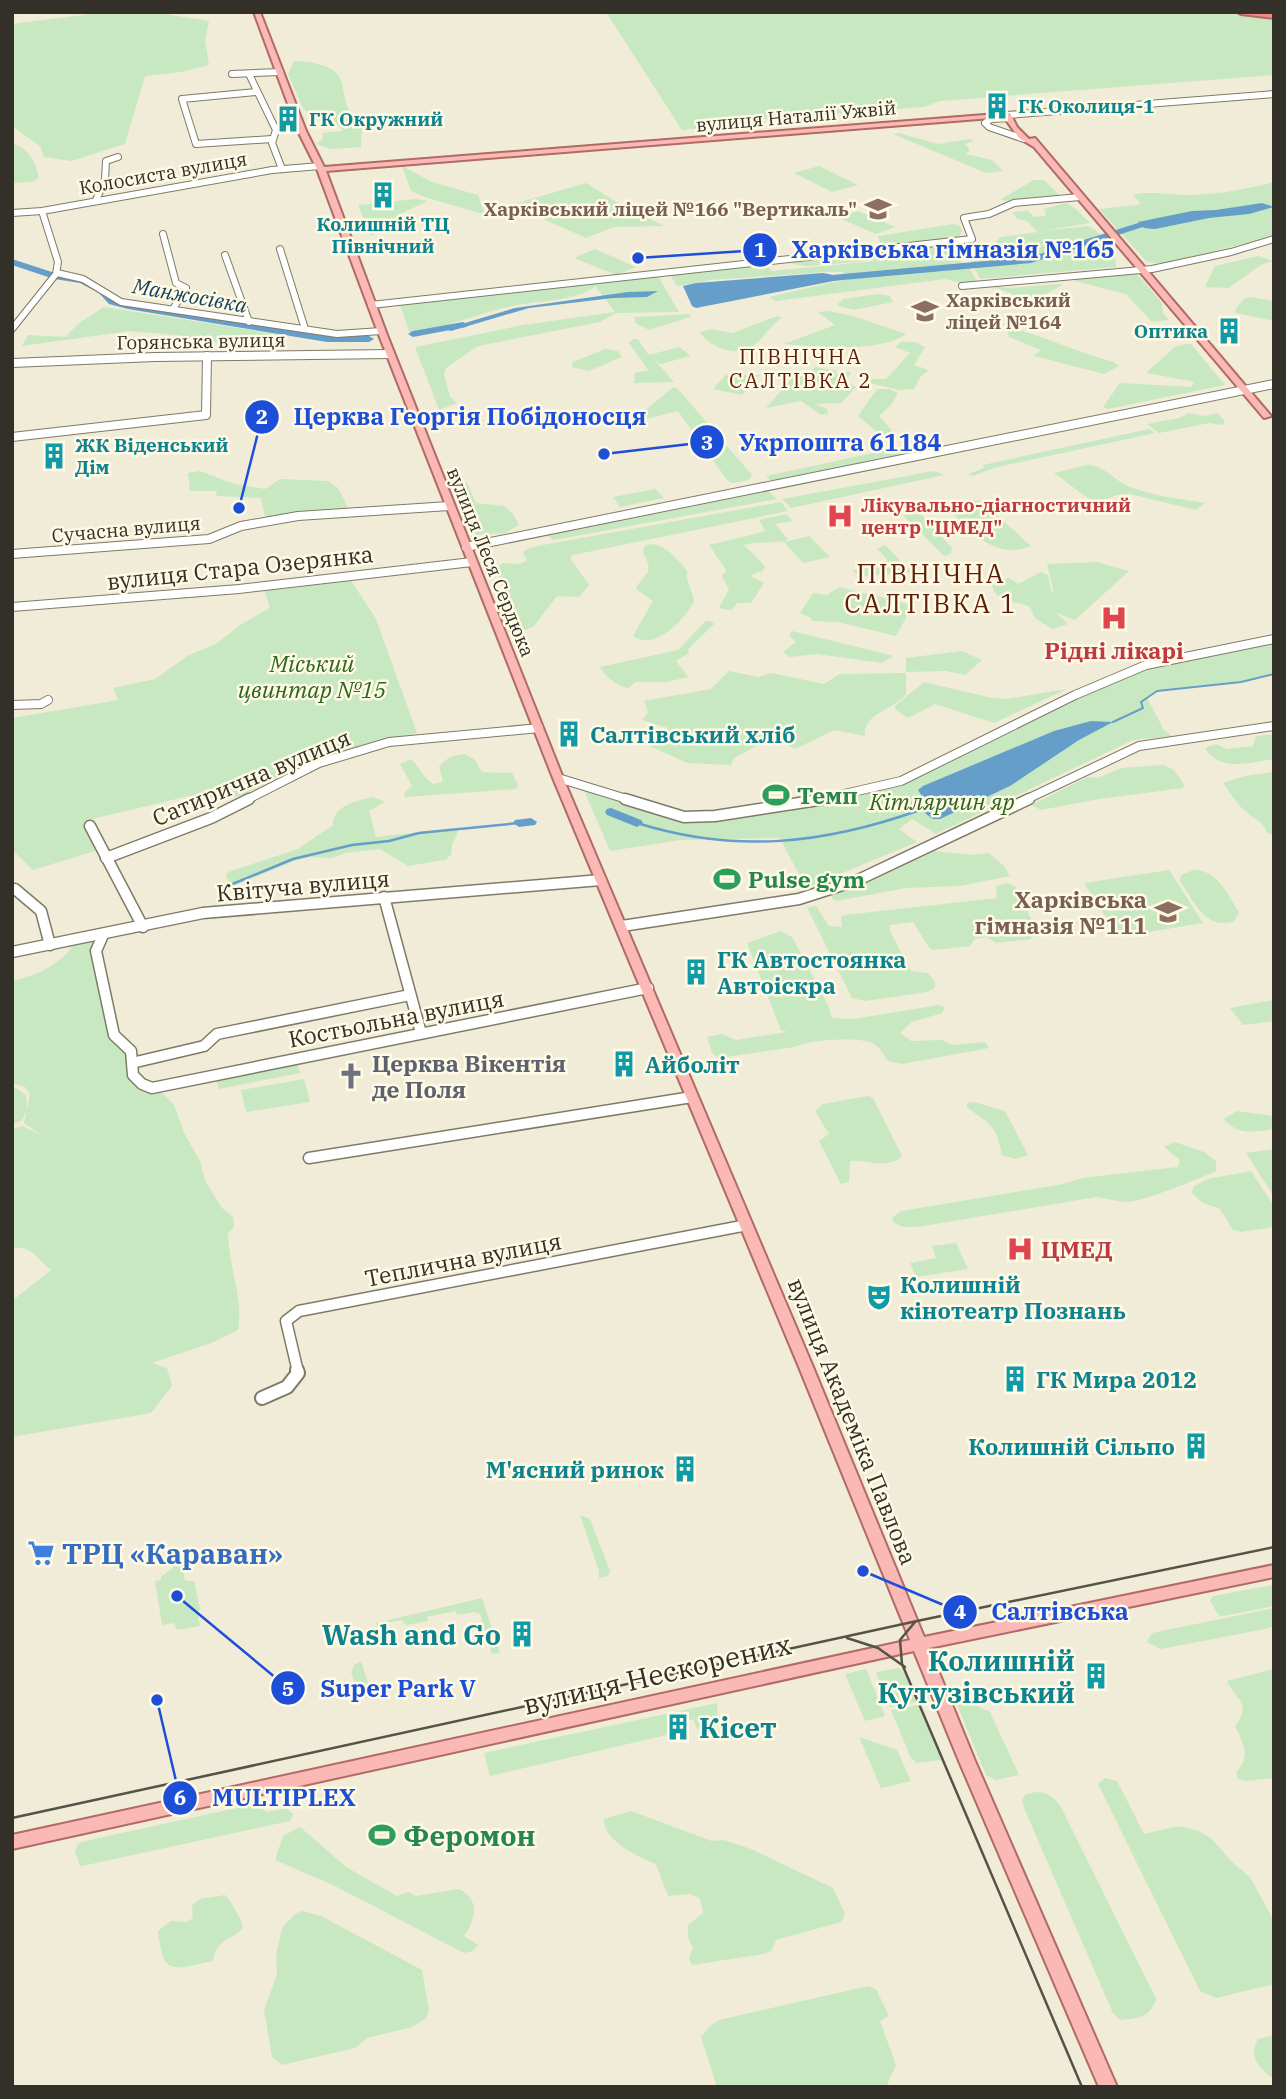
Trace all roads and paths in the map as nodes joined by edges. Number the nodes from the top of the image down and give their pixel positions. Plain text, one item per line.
1 (257, 12) edge
2 (1241, 12) edge
3 (1274, 16) edge
4 (280, 72) junction
5 (232, 74) dead end
6 (249, 74) junction
7 (256, 92) junction
8 (1274, 93) edge
9 (1008, 116) junction
10 (272, 139) junction
11 (1024, 139) junction
12 (1034, 145) junction
13 (118, 157) dead end
14 (321, 168) junction
15 (282, 169) junction
16 (1080, 197) junction
17 (96, 201) junction
18 (42, 211) junction
19 (12, 213) edge
20 (163, 234) dead end
21 (1274, 239) edge
22 (280, 249) dead end
23 (225, 255) dead end
24 (1141, 270) junction
25 (56, 275) junction
26 (962, 286) dead end
27 (371, 305) junction
28 (173, 309) junction
29 (16, 320) edge
30 (248, 322) junction
31 (12, 329) edge
32 (305, 329) junction
33 (383, 335) junction
34 (390, 354) junction
35 (207, 356) junction
36 (12, 363) edge
37 (1274, 386) edge
38 (1245, 391) junction
39 (1270, 420) edge
40 (12, 437) edge
41 (449, 506) junction
42 (466, 547) junction
43 (12, 554) edge
44 (472, 562) junction
45 (12, 607) edge
46 (1274, 639) edge
47 (48, 700) dead end
48 (12, 705) edge
49 (1274, 726) edge
50 (539, 728) junction
51 (558, 778) junction
52 (90, 826) dead end
53 (106, 858) junction
54 (601, 880) junction
55 (15, 889) dead end
56 (384, 897) junction
57 (622, 926) junction
58 (143, 927) junction
59 (103, 935) junction
60 (50, 945) junction
61 (12, 952) edge
62 (648, 988) junction
63 (410, 995) junction
64 (421, 1032) junction
65 (136, 1062) junction
66 (692, 1097) junction
67 (309, 1158) dead end
68 (747, 1225) junction
69 (262, 1398) dead end
70 (1274, 1571) edge
71 (921, 1644) junction
72 (12, 1842) edge
73 (1108, 2087) edge

1 - 4 main road, вулиця Леся Сердюка
2 - 3 highway
4 - 6 street
4 - 14 main road, вулиця Леся Сердюка
5 - 6 street
6 - 7 street
7 - 10 street
7 - 10 street
8 - 9 street, вулиця Наталії Ужвій
9 - 11 main road
9 - 11 street
9 - 12 main road
9 - 14 main road, вулиця Наталії Ужвій
10 - 15 street
11 - 12 main road
12 - 16 main road
13 - 17 street
14 - 15 street, Колосиста вулиця
14 - 27 main road, вулиця Леся Сердюка
15 - 17 street, Колосиста вулиця
16 - 24 main road
16 - 27 street
17 - 18 street, Колосиста вулиця
18 - 19 street, Колосиста вулиця
18 - 25 street
20 - 28 street
21 - 24 street
22 - 32 street
23 - 30 street
24 - 26 street
24 - 38 main road
25 - 28 street
25 - 29 street
27 - 33 main road, вулиця Леся Сердюка
28 - 30 street
29 - 31 street
30 - 32 street
32 - 33 street
33 - 34 main road, вулиця Леся Сердюка
34 - 35 street, Горянська вулиця
34 - 41 main road, вулиця Леся Сердюка
35 - 36 street, Горянська вулиця
35 - 40 street
37 - 38 street
38 - 39 main road
38 - 42 street
41 - 42 main road, вулиця Леся Сердюка
41 - 43 street, Сучасна вулиця
42 - 44 main road, вулиця Леся Сердюка
44 - 45 street, вулиця Стара Озерянка
44 - 50 main road, вулиця Леся Сердюка
46 - 51 street
47 - 48 street
49 - 57 street
50 - 51 main road, вулиця Леся Сердюка
50 - 53 street, Сатирична вулиця
51 - 54 main road, вулиця Леся Сердюка
52 - 53 street
53 - 58 street
54 - 56 street, Квітуча вулиця
54 - 57 main road, вулиця Леся Сердюка
55 - 60 street
56 - 58 street, Квітуча вулиця
56 - 63 street
57 - 62 main road, вулиця Академіка Павлова
58 - 59 street, Квітуча вулиця
59 - 60 street, Квітуча вулиця
59 - 65 street
60 - 61 street, Квітуча вулиця
62 - 64 street, Костьольна вулиця
62 - 66 main road, вулиця Академіка Павлова
63 - 64 street
63 - 65 street
64 - 65 street, Костьольна вулиця
66 - 67 street
66 - 68 main road, вулиця Академіка Павлова
68 - 69 street, Теплична вулиця
68 - 71 main road, вулиця Академіка Павлова
70 - 71 main road, вулиця Нескорених
71 - 72 main road, вулиця Нескорених
71 - 73 main road, вулиця Академіка Павлова

